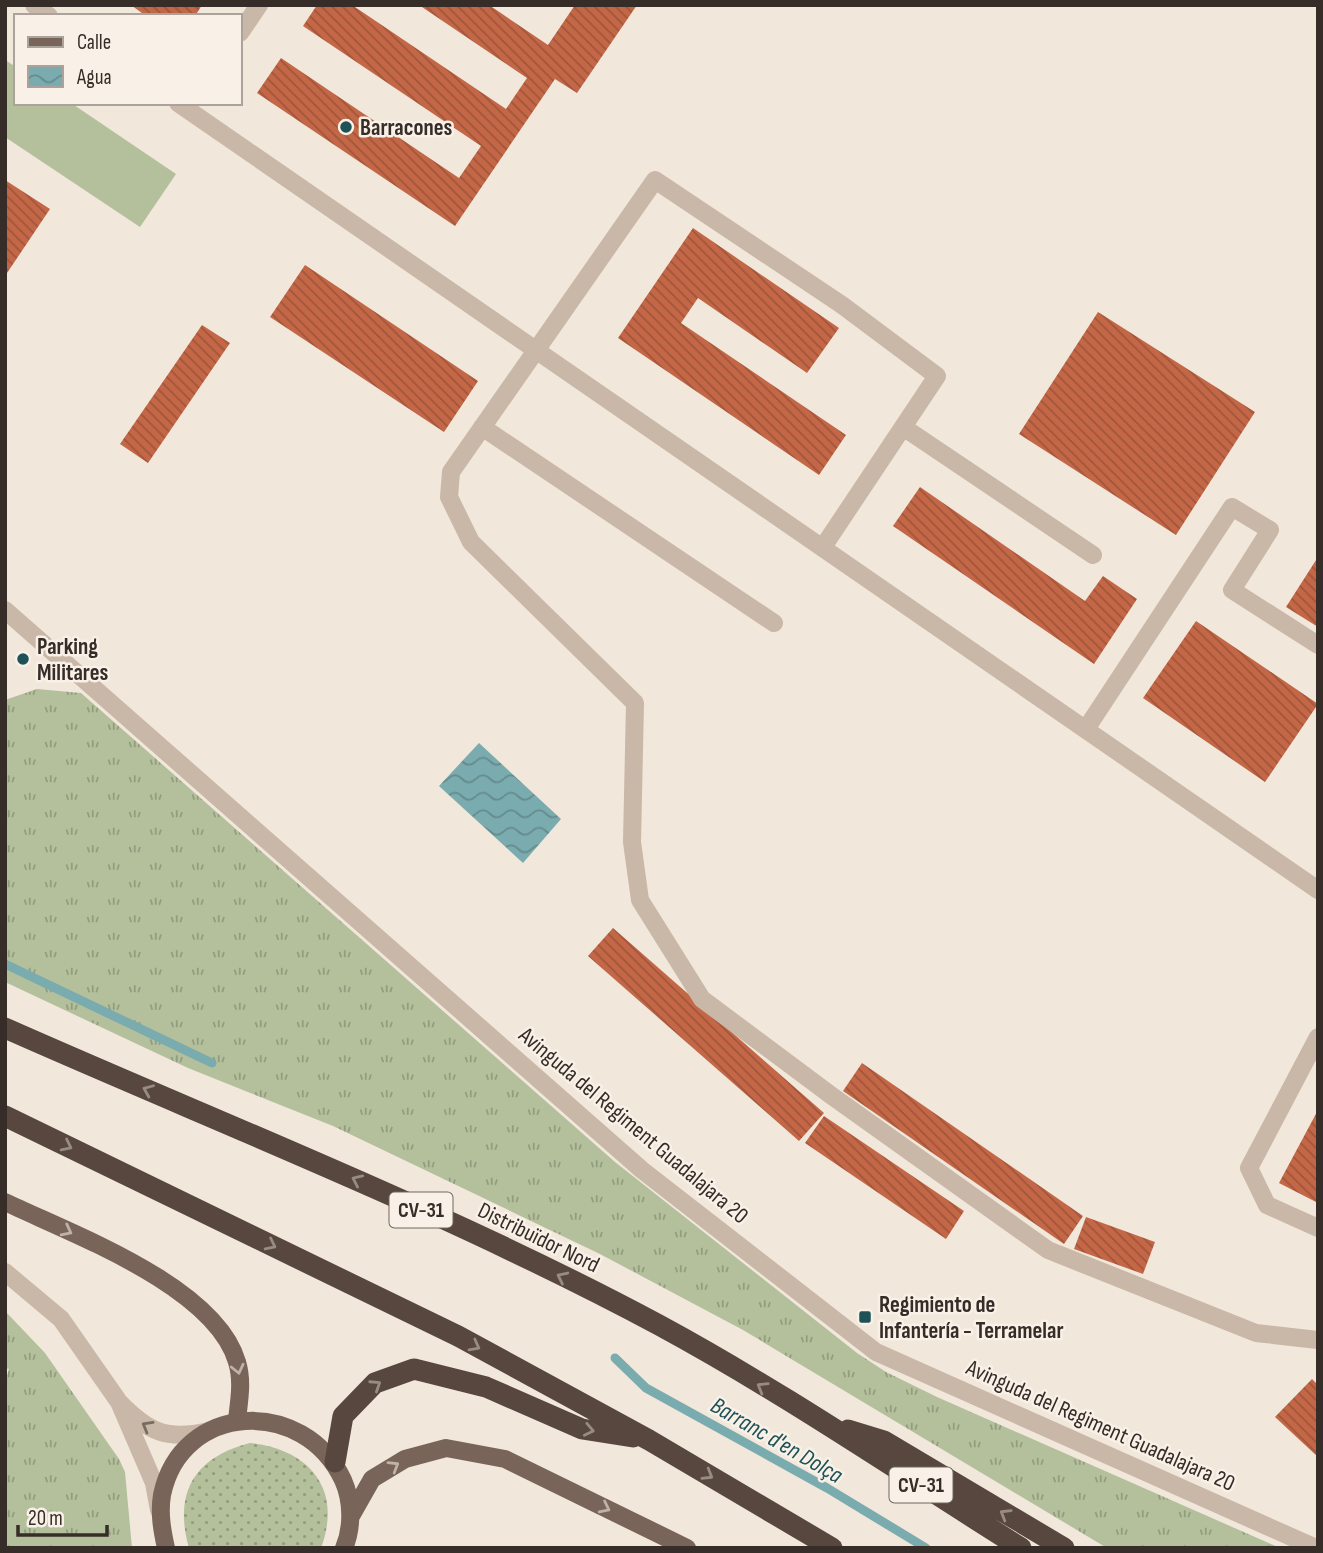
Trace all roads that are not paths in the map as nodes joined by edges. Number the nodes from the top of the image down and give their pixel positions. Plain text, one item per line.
1 (259, 5) edge
2 (242, 30) edge
3 (186, 106) edge
4 (536, 349) junction
5 (482, 427) junction
6 (903, 427) junction
7 (823, 547) junction
8 (1093, 555) dead end
9 (5, 610) edge
10 (774, 623) dead end
11 (1318, 645) edge
12 (1086, 729) junction
13 (1318, 890) edge
14 (5, 1028) edge
15 (1318, 1037) edge
16 (5, 1116) edge
17 (5, 1202) edge
18 (1318, 1228) edge
19 (5, 1272) edge
20 (1318, 1340) edge
21 (119, 1402) junction
22 (237, 1420) junction
23 (820, 1422) junction
24 (212, 1430) junction
25 (649, 1440) junction
26 (335, 1462) junction
27 (351, 1516) junction
28 (160, 1521) junction
29 (166, 1548) edge
30 (344, 1548) edge
31 (687, 1548) edge
32 (832, 1548) edge
33 (1021, 1548) edge
34 (1064, 1548) edge
35 (1316, 1548) edge

1 - 2 street
3 - 4 street
4 - 5 street
4 - 6 street
4 - 7 street
5 - 10 street
5 - 20 street
6 - 7 street
6 - 8 street
7 - 12 street
9 - 35 street, Avinguda del Regiment Guadalajara 20
11 - 12 street
12 - 13 street
23 -> 14 highway, Distribuïdor Nord / CV-31
15 - 18 street
16 -> 25 highway
17 -> 22 main road
19 - 21 street
24 -> 21 street
21 - 28 street
22 - 24 main road
22 - 26 main road
23 - 33 highway, Distribuïdor Nord / CV-31
34 -> 23 highway
24 - 28 main road
26 -> 25 highway
25 -> 32 highway
26 - 27 main road
27 - 30 main road
27 -> 31 main road
28 - 29 main road

